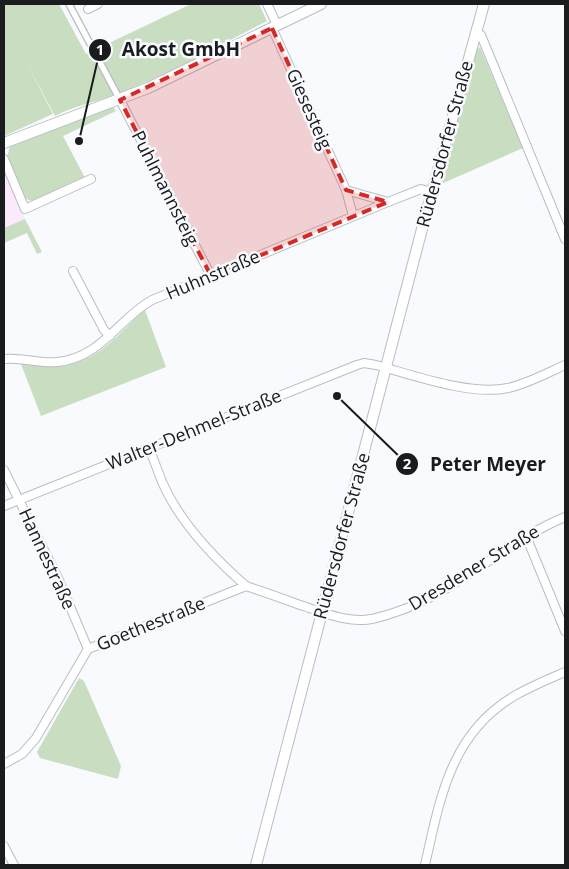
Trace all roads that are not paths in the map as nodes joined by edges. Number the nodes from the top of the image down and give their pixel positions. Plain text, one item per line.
1 (69, 4) edge
2 (98, 4) edge
3 (267, 4) edge
4 (321, 4) edge
5 (484, 4) edge
6 (88, 9) dead end
7 (274, 26) junction
8 (476, 34) junction
9 (120, 100) junction
10 (4, 143) edge
11 (4, 160) edge
12 (91, 179) dead end
13 (346, 190) junction
14 (432, 192) junction
15 (388, 202) junction
16 (353, 216) junction
17 (565, 239) edge
18 (73, 272) dead end
19 (211, 276) junction
20 (110, 336) junction
21 (4, 359) edge
22 (565, 365) edge
23 (387, 368) junction
24 (150, 448) junction
25 (4, 470) edge
26 (19, 500) junction
27 (4, 506) edge
28 (565, 516) edge
29 (526, 536) junction
30 (246, 586) junction
31 (322, 612) junction
32 (565, 631) edge
33 (88, 649) junction
34 (565, 672) edge
35 (4, 764) edge
36 (4, 846) edge
37 (14, 865) edge
38 (256, 865) edge
39 (425, 865) edge

1 - 9 street
2 - 6 street
3 - 7 street, Giesesteig
4 - 7 street
5 - 8 street, Rüdersdorfer Straße
7 - 9 street
7 - 13 street, Giesesteig
8 - 14 street, Rüdersdorfer Straße
8 - 17 street
9 - 10 street
9 - 19 street, Puhlmannsteig
11 - 12 street
13 - 15 street
13 - 16 street, Giesesteig
14 - 15 street, Huhnstraße
14 - 23 street, Rüdersdorfer Straße
15 - 16 street, Huhnstraße
16 - 19 street, Huhnstraße
18 - 20 street
19 - 20 street, Huhnstraße
20 - 21 street, Huhnstraße
22 - 23 street, Walter-Dehmel-Straße
23 - 24 street, Walter-Dehmel-Straße
23 - 31 street, Rüdersdorfer Straße
24 - 26 street, Walter-Dehmel-Straße
24 - 30 street
25 - 26 street, Hannestraße
26 - 27 street, Walter-Dehmel-Straße
26 - 33 street, Hannestraße
28 - 29 street, Dresdener Straße
29 - 31 street, Dresdener Straße
29 - 32 street
30 - 31 street
30 - 33 street, Goethestraße
31 - 38 street, Rüdersdorfer Straße
33 - 35 street, Goethestraße
34 - 39 street
36 - 37 street

